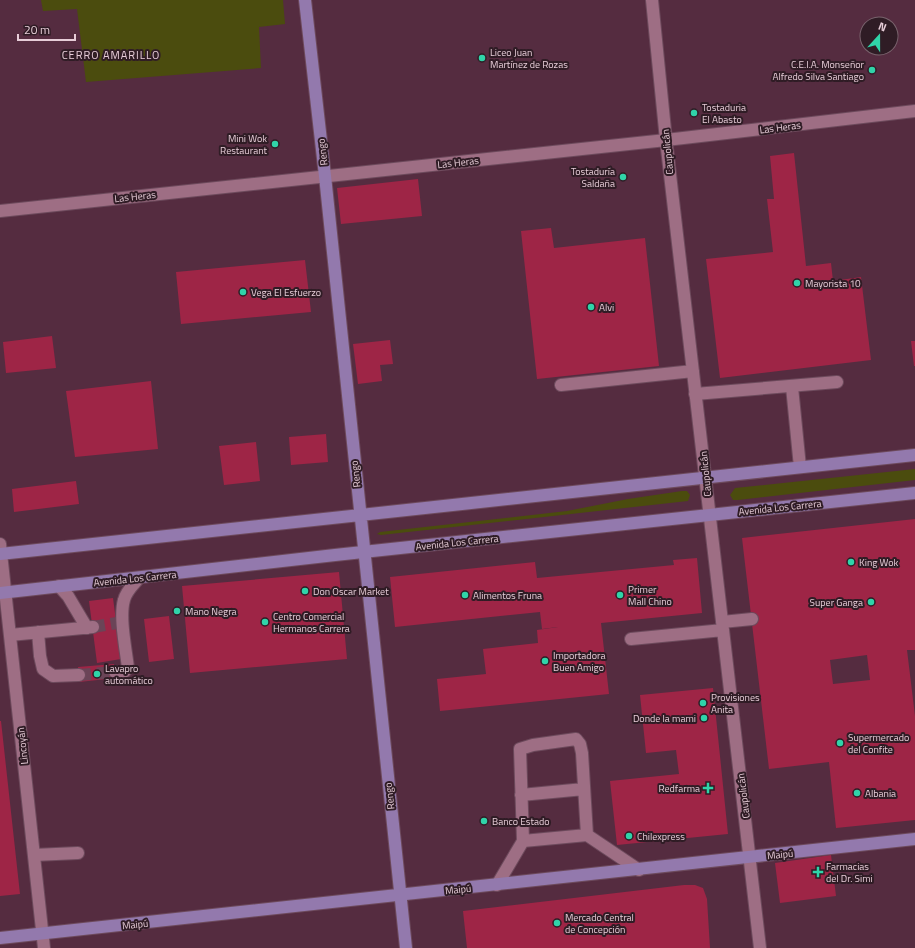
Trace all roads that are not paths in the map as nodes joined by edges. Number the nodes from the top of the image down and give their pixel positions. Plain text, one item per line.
1 (305, 0) edge
2 (652, 0) edge
3 (915, 111) edge
4 (666, 140) junction
5 (325, 176) junction
6 (0, 211) edge
7 (693, 371) junction
8 (838, 382) dead end
9 (560, 385) dead end
10 (792, 387) junction
11 (695, 394) junction
12 (915, 455) edge
13 (800, 467) junction
14 (705, 478) junction
15 (915, 493) edge
16 (360, 515) junction
17 (709, 515) junction
18 (0, 551) edge
19 (363, 552) junction
20 (140, 578) junction
21 (59, 586) junction
22 (3, 593) edge
23 (752, 619) dead end
24 (722, 626) junction
25 (38, 632) junction
26 (10, 635) junction
27 (631, 639) dead end
28 (115, 672) tunnel mouth
29 (79, 675) tunnel mouth
30 (584, 789) junction
31 (522, 795) junction
32 (587, 835) junction
33 (915, 839) edge
34 (523, 841) junction
35 (78, 853) dead end
36 (34, 855) junction
37 (750, 858) junction
38 (639, 870) junction
39 (497, 885) junction
40 (400, 895) junction
41 (43, 934) junction
42 (0, 938) edge
43 (44, 948) edge
44 (406, 948) edge
45 (760, 948) edge

1 - 5 main road, Rengo
2 - 4 street, Caupolicán
3 - 4 street, Las Heras
4 - 5 street, Las Heras
4 - 7 street, Caupolicán
5 - 6 street, Las Heras
5 - 16 main road, Rengo
7 - 9 street
7 - 11 street, Caupolicán
8 - 10 street
10 - 11 street
10 - 13 street
11 - 14 street, Caupolicán
12 - 13 main road
13 - 14 main road
14 - 16 main road
14 - 17 street, Caupolicán
15 - 17 main road, Avenida Los Carrera
16 - 18 main road
16 - 19 main road, Rengo
17 - 19 main road, Avenida Los Carrera
17 - 24 street, Caupolicán
18 - 22 street, Lincoyán
19 - 20 main road, Avenida Los Carrera
19 - 40 main road, Rengo
20 - 21 main road, Avenida Los Carrera
20 - 28 street
21 - 22 main road, Avenida Los Carrera
21 - 25 street
22 - 26 street, Lincoyán
23 - 24 street
24 - 27 street
24 - 37 street, Caupolicán
25 - 26 street
25 - 29 street
26 - 36 street, Lincoyán
30 - 31 street
30 - 31 street
30 - 32 street
31 - 34 street
32 - 34 street
32 - 38 street
33 - 37 main road, Maipú
34 - 39 street
35 - 36 street
36 - 41 street, Lincoyán
37 - 38 main road, Maipú
37 - 45 street, Caupolicán
38 - 39 main road, Maipú
39 - 40 main road, Maipú
40 - 41 main road, Maipú
40 - 44 main road, Rengo
41 - 42 main road, Maipú
41 - 43 street, Lincoyán

